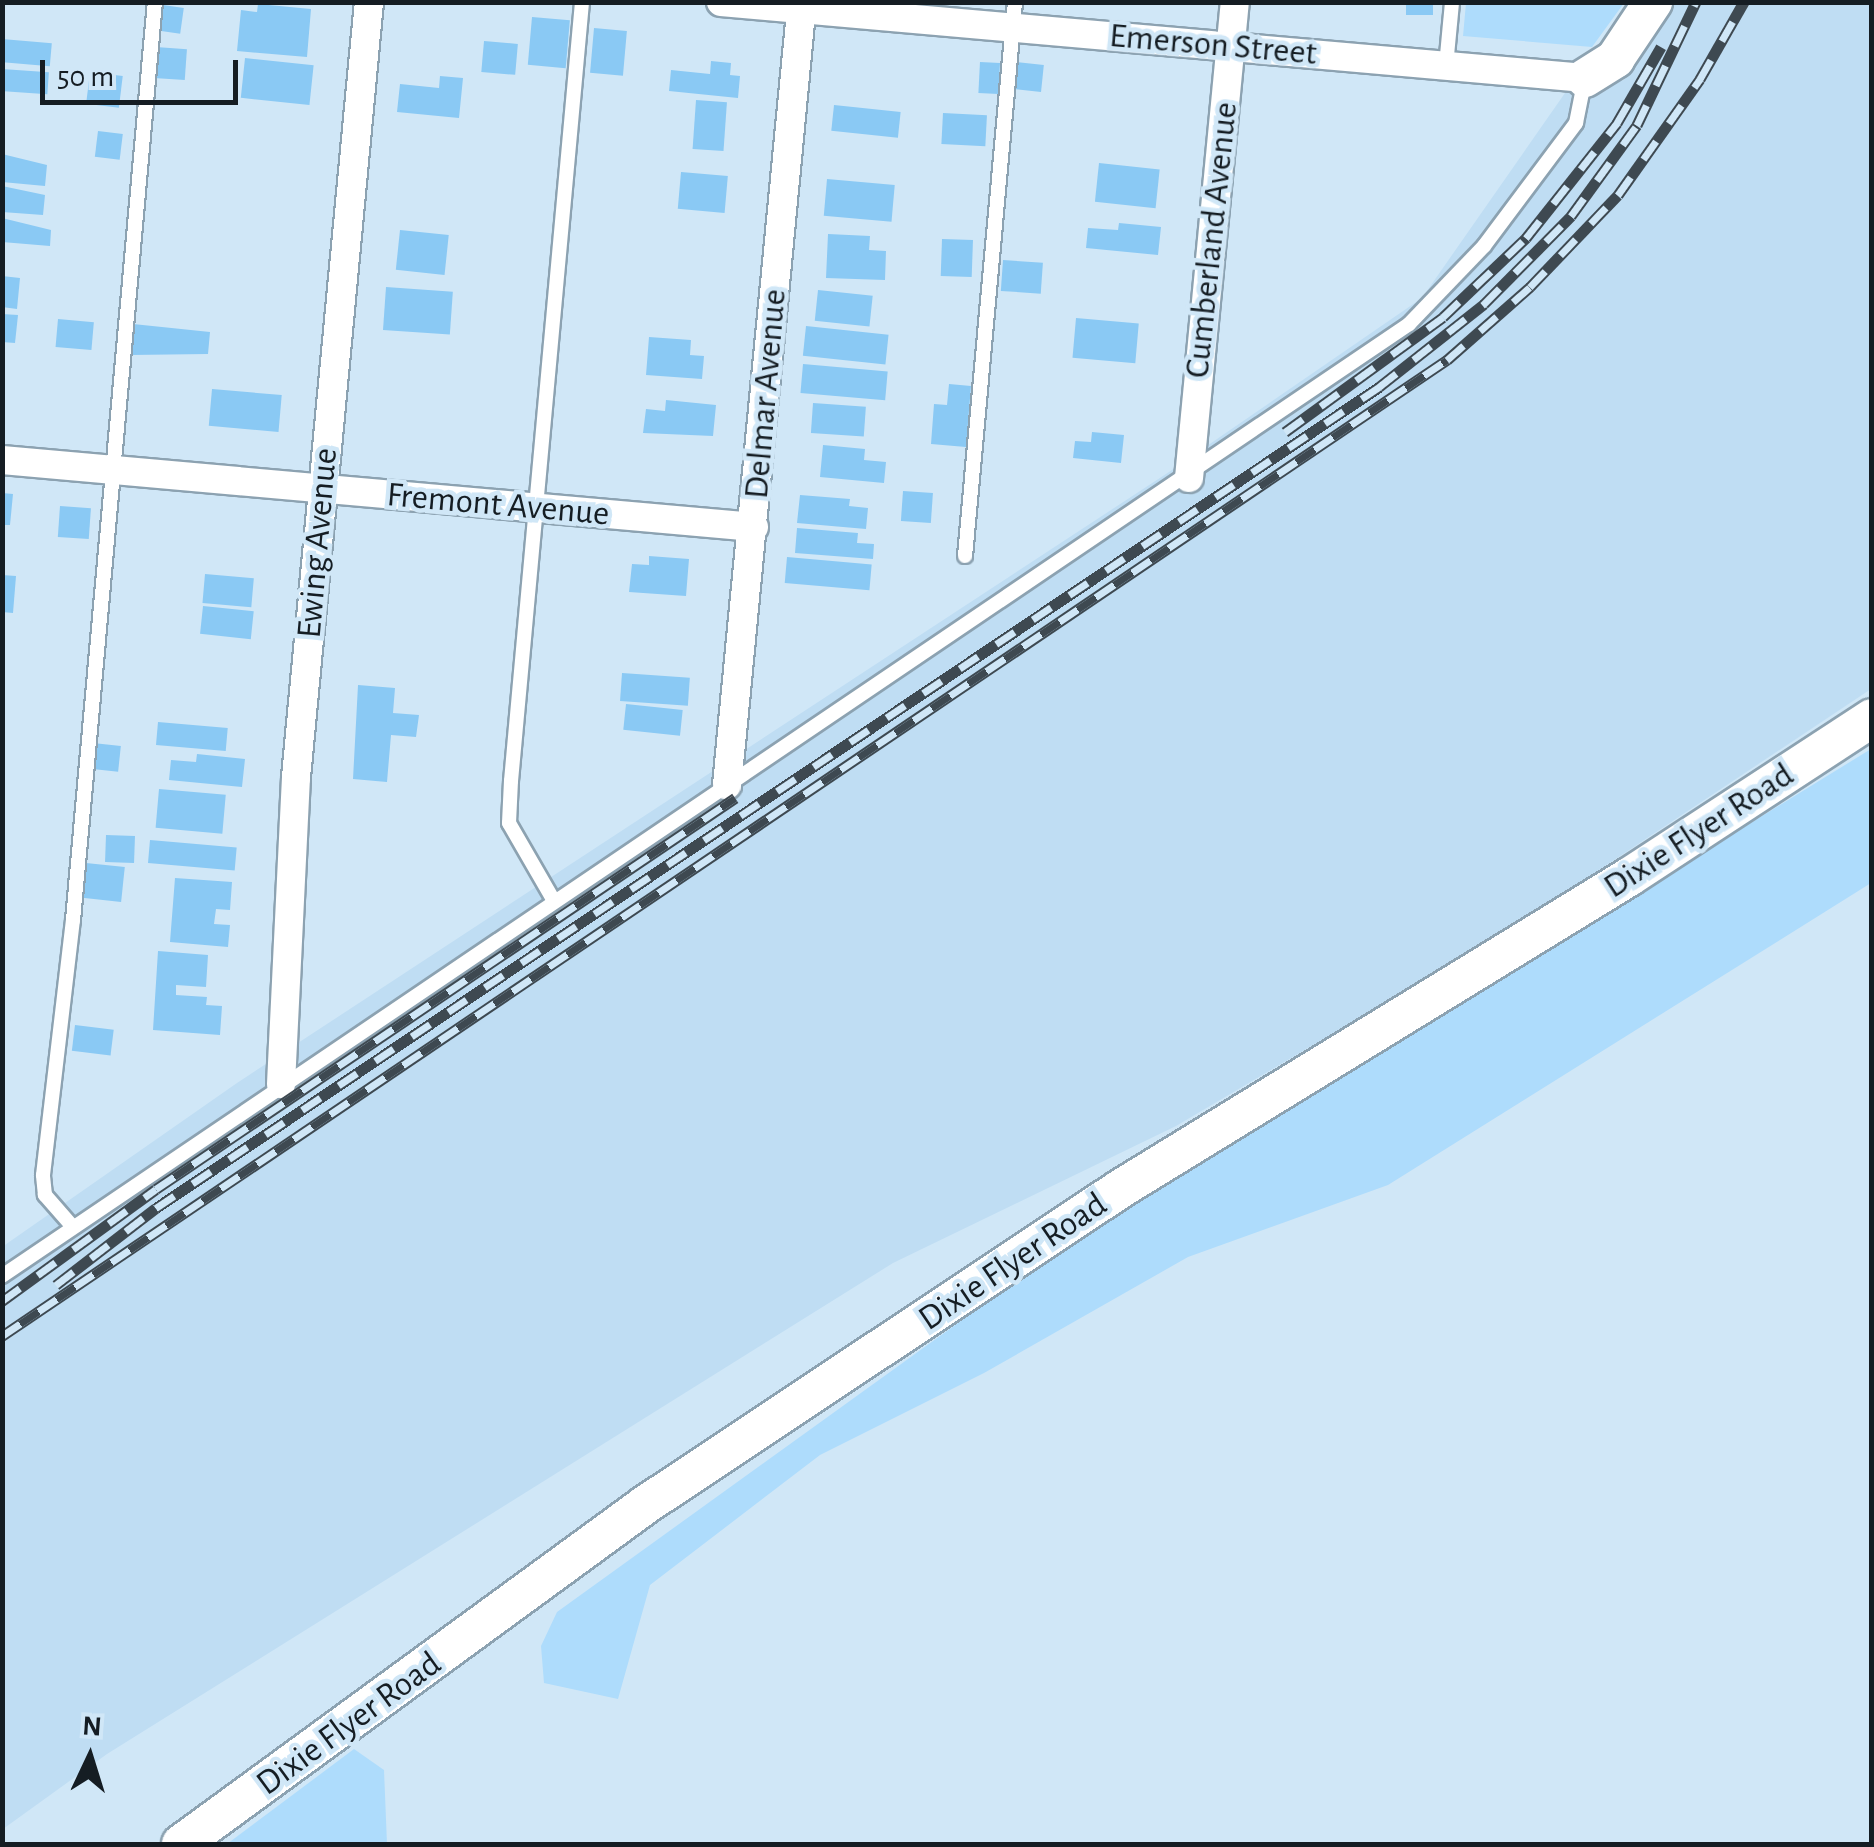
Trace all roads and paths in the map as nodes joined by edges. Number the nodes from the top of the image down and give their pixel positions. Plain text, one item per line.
1 (155, 2) edge
2 (368, 2) edge
3 (582, 2) edge
4 (721, 2) edge
5 (1236, 2) edge
6 (1452, 2) edge
7 (1653, 2) edge
8 (802, 6) edge
9 (1014, 15) edge
10 (1232, 47) junction
11 (1446, 66) junction
12 (1585, 78) junction
13 (2, 460) edge
14 (113, 470) junction
15 (1189, 478) junction
16 (324, 489) junction
17 (536, 508) junction
18 (754, 527) junction
19 (965, 556) dead end
20 (1872, 718) edge
21 (728, 785) junction
22 (554, 901) junction
23 (281, 1084) junction
24 (73, 1227) junction
25 (2, 1276) edge
26 (182, 1844) edge

1 - 14 lane
2 - 16 street, Ewing Avenue
3 - 17 lane
4 - 8 street, Emerson Street
5 - 10 street, Cumberland Avenue
6 - 11 lane
7 - 12 street
8 - 9 street, Emerson Street
8 - 18 street, Delmar Avenue
9 - 10 street, Emerson Street
9 - 19 lane
10 - 11 street, Emerson Street
10 - 15 street, Cumberland Avenue
11 - 12 street, Emerson Street
12 - 15 lane
13 - 14 street, Fremont Avenue
14 - 16 street, Fremont Avenue
14 - 24 lane
15 - 21 lane
16 - 17 street, Fremont Avenue
16 - 23 street, Ewing Avenue
17 - 18 street, Fremont Avenue
17 - 22 lane
18 - 21 street, Delmar Avenue
20 - 26 street, Dixie Flyer Road
21 - 22 lane
22 - 23 lane
23 - 24 lane
24 - 25 lane

